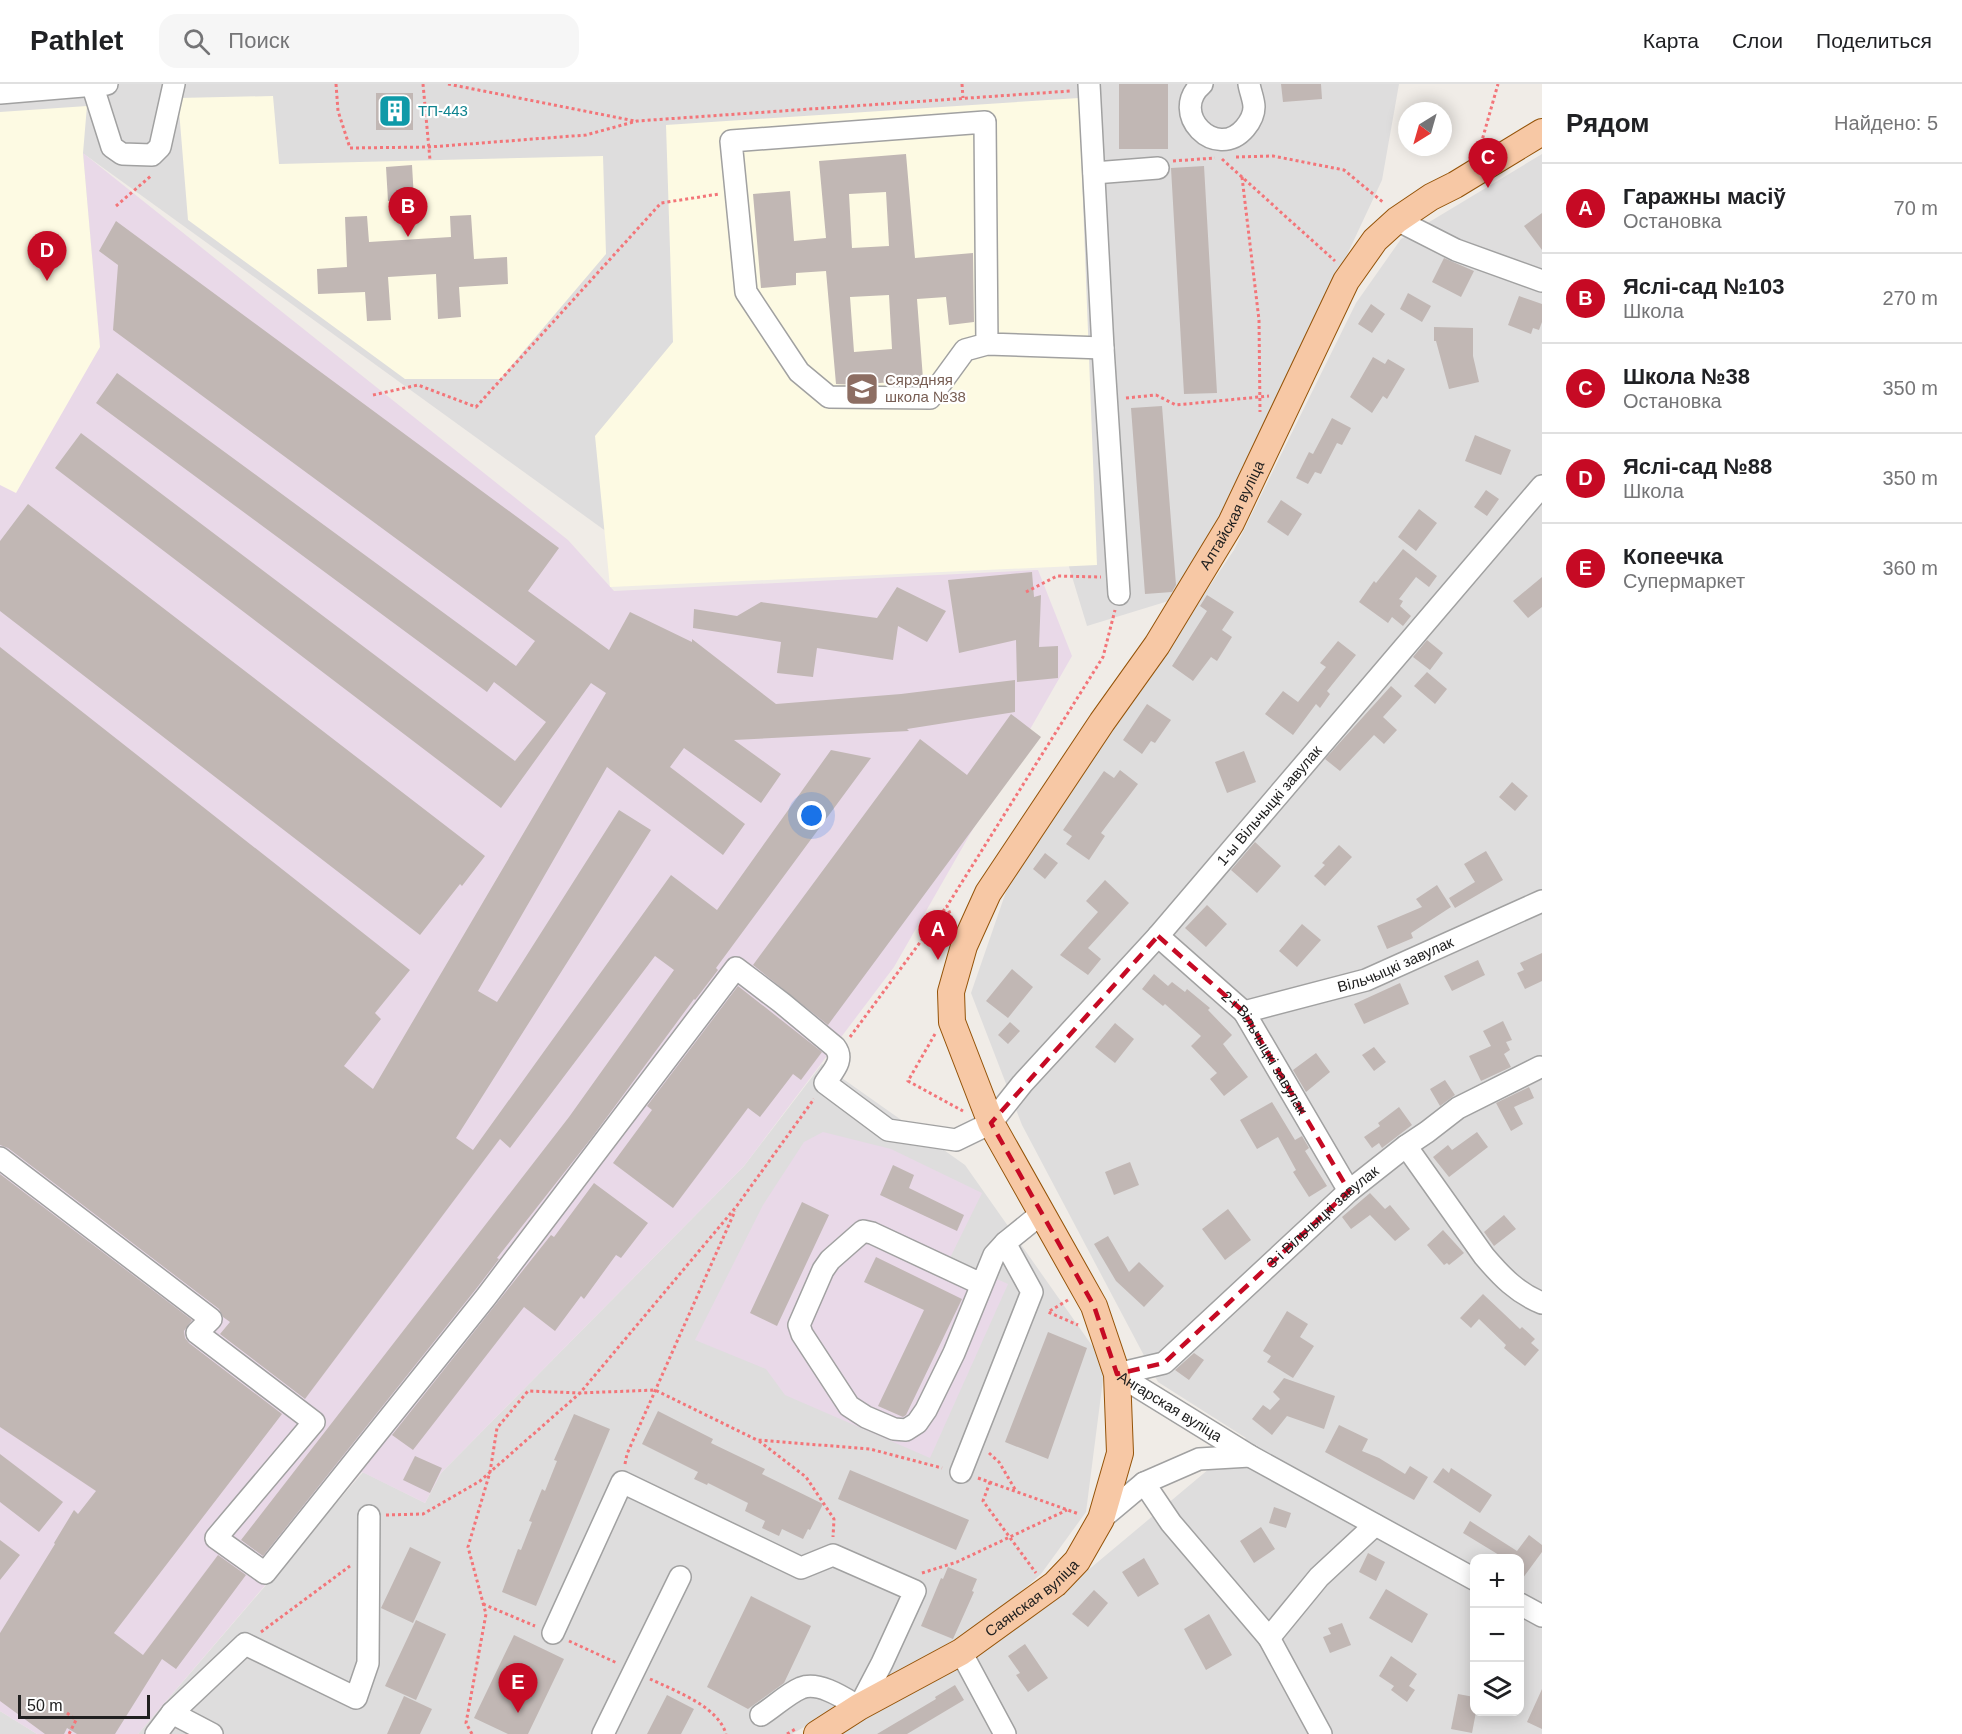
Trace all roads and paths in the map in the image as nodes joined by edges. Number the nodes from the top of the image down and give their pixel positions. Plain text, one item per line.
1 (97, 84) edge
2 (174, 84) edge
3 (336, 84) edge
4 (423, 84) edge
5 (448, 84) edge
6 (962, 84) edge
7 (1202, 84) edge
8 (1249, 84) edge
9 (1498, 84) edge
10 (1089, 87) edge
11 (0, 93) edge
12 (963, 98) junction
13 (637, 122) junction
14 (1542, 132) edge
15 (429, 147) junction
16 (152, 155) junction
17 (1221, 158) junction
18 (430, 160) dead end
19 (1158, 168) joint
20 (1094, 173) junction
21 (1472, 175) junction
22 (1242, 177) junction
23 (727, 193) dead end
24 (116, 206) dead end
25 (1397, 220) junction
26 (1350, 275) junction
27 (1542, 281) edge
28 (987, 344) junction
29 (1103, 348) junction
30 (1294, 390) junction
31 (373, 395) dead end
32 (1260, 398) junction
33 (1106, 400) junction
34 (1260, 422) dead end
35 (1542, 486) edge
36 (1118, 585) junction
37 (1026, 592) dead end
38 (1542, 901) edge
39 (946, 906) junction
40 (1158, 936) junction
41 (964, 946) junction
42 (1244, 1012) junction
43 (938, 1027) dead end
44 (838, 1052) junction
45 (1540, 1067) dead end
46 (908, 1081) dead end
47 (825, 1083) junction
48 (991, 1122) junction
49 (1406, 1146) junction
50 (0, 1158) edge
51 (1349, 1191) junction
52 (736, 1207) junction
53 (1042, 1213) junction
54 (1005, 1243) junction
55 (981, 1284) junction
56 (1077, 1295) dead end
57 (1542, 1303) edge
58 (1086, 1328) dead end
59 (1117, 1374) junction
60 (655, 1390) junction
61 (579, 1393) junction
62 (757, 1440) junction
63 (1250, 1456) junction
64 (490, 1472) junction
65 (962, 1472) junction
66 (622, 1482) junction
67 (990, 1482) junction
68 (1144, 1483) junction
69 (1067, 1510) junction
70 (369, 1516) joint
71 (1101, 1519) junction
72 (1376, 1525) junction
73 (1010, 1537) junction
74 (368, 1552) junction
75 (832, 1555) junction
76 (680, 1577) dead end
77 (1470, 1577) edge
78 (894, 1582) junction
79 (1049, 1590) junction
80 (483, 1604) junction
81 (1524, 1606) edge
82 (1542, 1617) edge
83 (553, 1633) joint
84 (1269, 1638) junction
85 (245, 1644) junction
86 (961, 1652) junction
87 (859, 1707) junction
88 (67, 1713) dead end
89 (172, 1713) junction
90 (761, 1715) dead end
91 (811, 1728) edge
92 (69, 1734) edge
93 (156, 1734) edge
94 (212, 1734) edge
95 (472, 1734) edge
96 (603, 1734) edge
97 (787, 1734) edge
98 (1005, 1734) edge
99 (1321, 1734) edge

1 - 11 street
1 - 16 street
2 - 16 street
3 - 15 path
4 - 15 path
5 - 13 path
6 - 12 path
7 - 8 street
9 - 21 path
10 - 12 path
10 - 20 street
12 - 13 path
13 - 15 path
14 - 21 main road, Алтайская вуліца
15 - 18 path
16 - 24 path
17 - 19 path
17 - 22 path
17 - 25 path
19 - 20 street
20 - 29 street
21 - 25 main road, Алтайская вуліца
22 - 26 path
22 - 32 path
23 - 31 path
25 - 26 main road, Алтайская вуліца
25 - 27 street
26 - 30 main road, Алтайская вуліца
28 - 28 street
28 - 29 street
29 - 33 street
30 - 32 path
30 - 41 main road, Алтайская вуліца
32 - 33 path
32 - 34 path
33 - 36 street
35 - 40 street, 1-ы Вільчыцкі завулак
36 - 37 path
36 - 39 path
38 - 42 street, Вільчыцкі завулак
39 - 41 path
39 - 44 path
40 - 42 street, 2-і Вільчыцкі завулак
40 - 48 street, 1-ы Вільчыцкі завулак
41 - 48 main road, Ангарская вуліца
42 - 51 street, 2-і Вільчыцкі завулак
43 - 46 path
44 - 47 street
44 - 50 street
45 - 49 street, 3-і Вільчыцкі завулак
47 - 48 street
47 - 52 path
48 - 53 main road, Ангарская вуліца
49 - 51 street, 3-і Вільчыцкі завулак
49 - 57 street
51 - 59 street, 3-і Вільчыцкі завулак
52 - 60 path
52 - 61 path
53 - 54 street
53 - 59 main road, Ангарская вуліца
54 - 55 street
54 - 65 street
55 - 55 street
56 - 58 path
59 - 63 street, Ангарская вуліца
59 - 71 main road, Саянская вуліца
60 - 61 path
60 - 62 path
60 - 66 path
61 - 64 path
61 - 64 path
62 - 65 path
62 - 75 path
63 - 68 street
63 - 72 street, Ангарская вуліца
64 - 70 path
64 - 80 path
65 - 67 path
66 - 75 street
66 - 83 street
67 - 69 path
67 - 73 path
68 - 71 street
68 - 84 street
69 - 71 path
69 - 73 path
70 - 74 street
71 - 79 main road, Саянская вуліца
72 - 77 street, Ангарская вуліца
72 - 84 street
73 - 78 path
73 - 79 path
74 - 85 path
74 - 85 street
75 - 78 street
76 - 96 street
78 - 87 street
79 - 86 main road, Саянская вуліца
80 - 83 path
80 - 95 path
81 - 82 street
84 - 99 street
85 - 89 street
86 - 87 main road, Саянская вуліца
86 - 98 street
87 - 90 street
87 - 91 main road, Саянская вуліца
88 - 92 path
89 - 93 street
89 - 94 street
91 - 97 path

